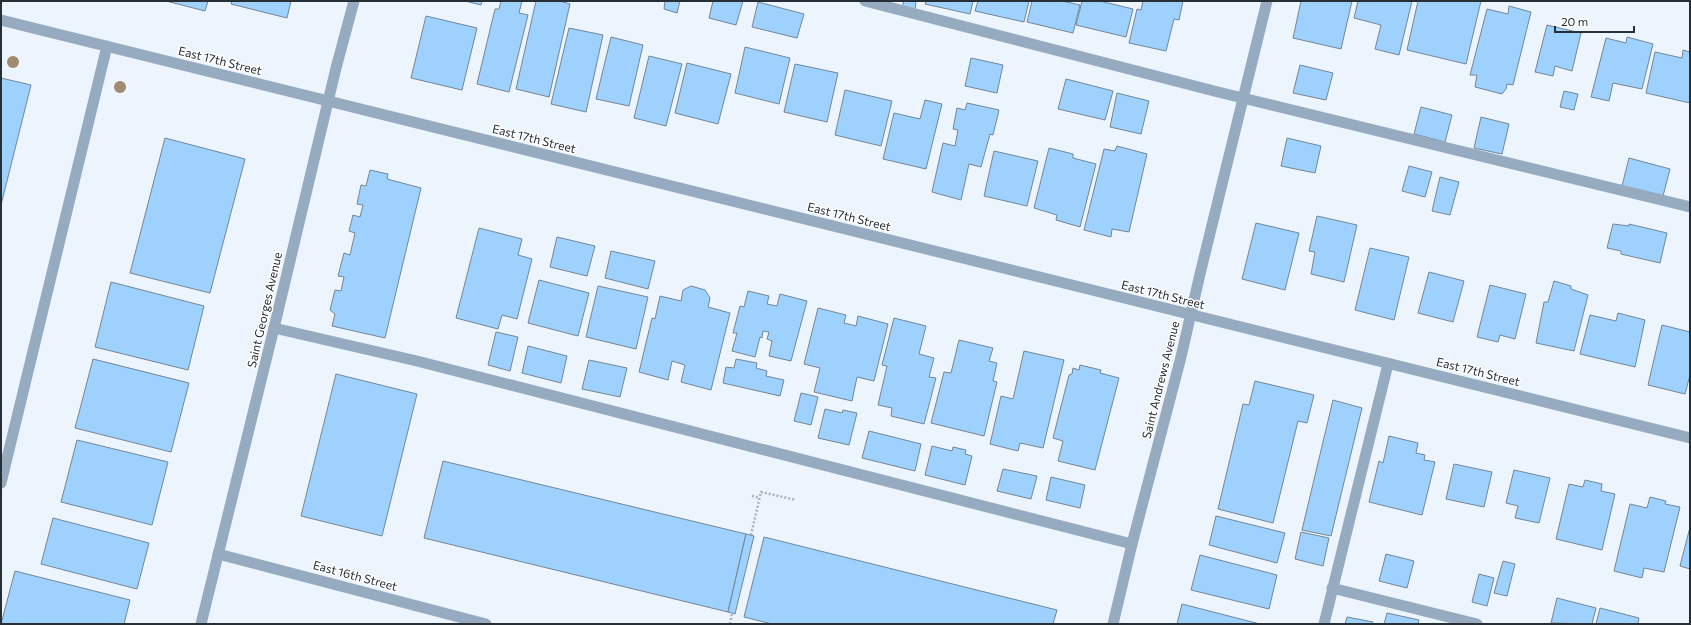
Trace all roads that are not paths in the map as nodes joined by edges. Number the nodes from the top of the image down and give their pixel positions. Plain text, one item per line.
1 (354, 1) edge
2 (864, 1) edge
3 (1267, 1) edge
4 (1, 20) edge
5 (108, 46) junction
6 (1243, 98) junction
7 (328, 101) junction
8 (1690, 207) edge
9 (1191, 315) junction
10 (274, 328) junction
11 (1388, 364) junction
12 (1690, 438) edge
13 (1, 483) edge
14 (1132, 544) junction
15 (218, 554) junction
16 (1332, 588) junction
17 (201, 624) edge
18 (486, 624) edge
19 (1113, 624) edge
20 (1324, 624) edge
21 (1477, 624) edge

1 - 7 street, Saint Georges Avenue
2 - 6 street
3 - 6 street, Saint Andrews Avenue
4 - 5 street, East 17th Street
5 - 7 street, East 17th Street
5 - 13 street
6 - 8 street
6 - 9 street, Saint Andrews Avenue
7 - 9 street, East 17th Street
7 - 10 street, Saint Georges Avenue
9 - 11 street, East 17th Street
9 - 14 street, Saint Andrews Avenue
10 - 14 street
10 - 15 street, Saint Georges Avenue
11 - 12 street, East 17th Street
11 - 16 street
14 - 19 street, Saint Andrews Avenue
15 - 17 street, Saint Georges Avenue
15 - 18 street, East 16th Street
16 - 20 street
16 - 21 street

